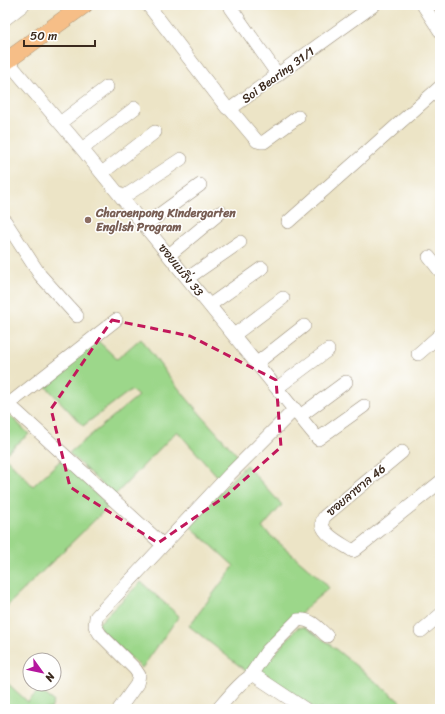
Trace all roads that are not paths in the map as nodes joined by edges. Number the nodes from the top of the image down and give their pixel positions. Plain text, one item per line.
1 (23, 5) edge
2 (84, 5) edge
3 (148, 5) edge
4 (374, 5) edge
5 (423, 5) edge
6 (231, 8) dead end
7 (5, 19) edge
8 (440, 31) edge
9 (6, 60) edge
10 (278, 75) junction
11 (107, 87) dead end
12 (440, 87) edge
13 (135, 108) dead end
14 (230, 109) junction
15 (298, 117) dead end
16 (60, 123) junction
17 (155, 132) dead end
18 (82, 148) junction
19 (181, 158) dead end
20 (102, 174) junction
21 (200, 185) dead end
22 (122, 198) junction
23 (221, 212) dead end
24 (5, 220) edge
25 (288, 222) dead end
26 (145, 226) junction
27 (240, 242) dead end
28 (169, 255) junction
29 (429, 257) dead end
30 (262, 268) dead end
31 (440, 271) edge
32 (188, 278) junction
33 (283, 298) dead end
34 (210, 305) junction
35 (77, 316) dead end
36 (116, 320) dead end
37 (304, 326) dead end
38 (234, 335) junction
39 (440, 335) edge
40 (328, 350) dead end
41 (418, 354) dead end
42 (257, 363) junction
43 (346, 382) dead end
44 (277, 388) junction
45 (6, 404) edge
46 (364, 406) dead end
47 (298, 413) junction
48 (402, 452) dead end
49 (440, 482) edge
50 (163, 545) junction
51 (440, 615) edge
52 (421, 631) dead end
53 (327, 636) dead end
54 (250, 676) junction
55 (119, 709) edge
56 (218, 709) edge
57 (305, 709) edge

1 - 7 street
2 - 9 main road
3 - 14 street, Soi Bearing 31/1
4 - 10 street, Soi Bearing 31/1
5 - 8 street
6 - 10 street
9 - 16 street, ซอยแบริ่ง 33
10 - 14 street, Soi Bearing 31/1
11 - 16 street
12 - 25 street
13 - 18 street
14 - 15 street
16 - 18 street, ซอยแบริ่ง 33
17 - 20 street
18 - 20 street, ซอยแบริ่ง 33
19 - 22 street
20 - 22 street, ซอยแบริ่ง 33
21 - 26 street
22 - 26 street, ซอยแบริ่ง 33
23 - 28 street
24 - 35 street
26 - 28 street, ซอยแบริ่ง 33
27 - 32 street
28 - 32 street, ซอยแบริ่ง 33
29 - 31 street
30 - 34 street
32 - 34 street, ซอยแบริ่ง 33
33 - 38 street
34 - 38 street, ซอยแบริ่ง 33
36 - 45 street
37 - 42 street
38 - 42 street, ซอยแบริ่ง 33
39 - 41 street
40 - 44 street
42 - 44 street, ซอยแบริ่ง 33
43 - 47 street
44 - 47 street, ซอยแบริ่ง 33
45 - 50 street
46 - 47 street, ซอยแบริ่ง 33
47 - 50 street
48 - 49 street, ซอยลาซาล 46
50 - 55 street
51 - 52 street
53 - 54 street
54 - 56 street
54 - 57 street

